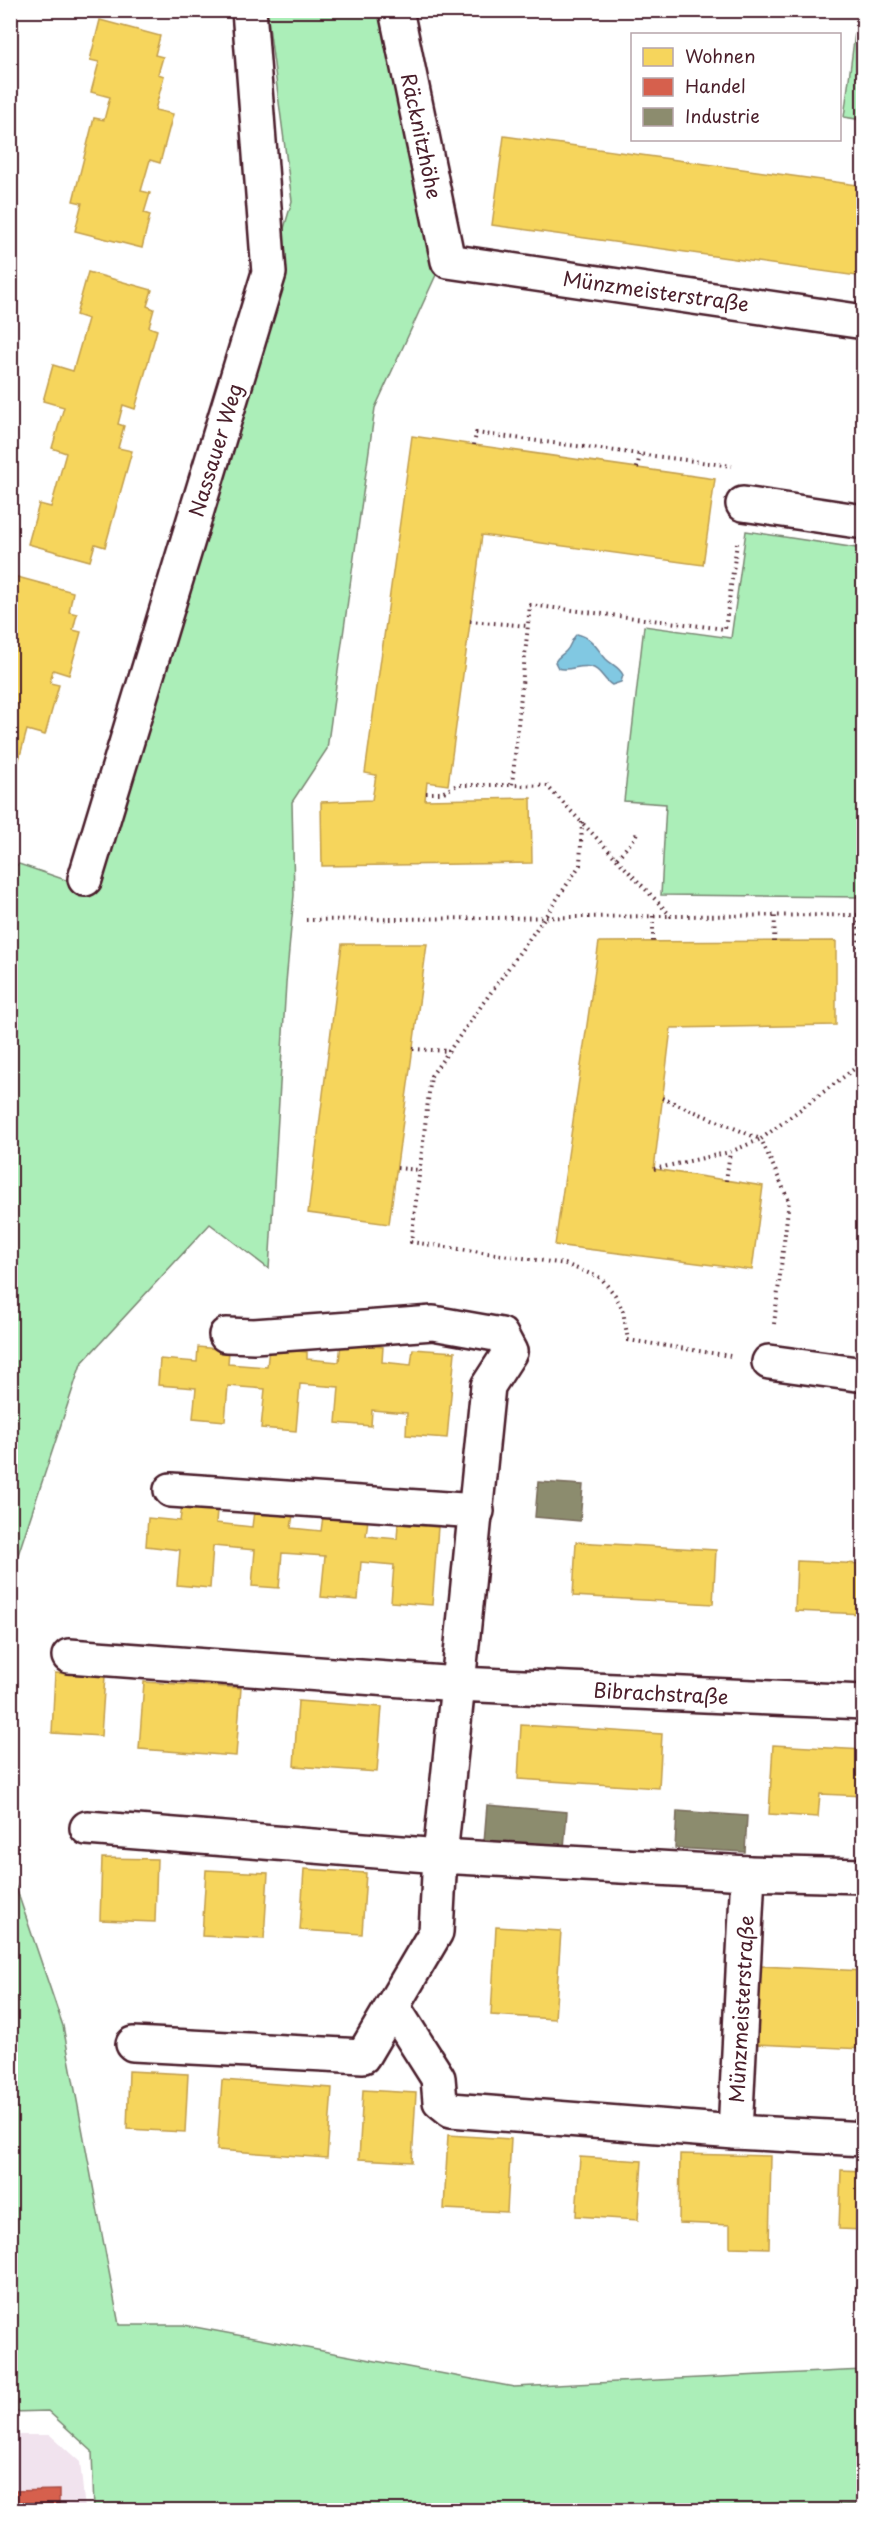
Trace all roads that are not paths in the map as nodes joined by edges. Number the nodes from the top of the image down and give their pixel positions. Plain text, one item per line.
1 (249, 10) edge
2 (396, 10) edge
3 (448, 261) joint
4 (864, 322) edge
5 (743, 504) road end
6 (864, 522) edge
7 (85, 879) dead end
8 (226, 1335) dead end
9 (769, 1362) road end
10 (864, 1375) edge
11 (171, 1490) dead end
12 (477, 1511) junction
13 (69, 1656) dead end
14 (458, 1684) junction
15 (864, 1702) edge
16 (87, 1828) dead end
17 (440, 1856) junction
18 (748, 1873) junction
19 (864, 1876) edge
20 (393, 2007) junction
21 (133, 2044) dead end
22 (735, 2132) junction
23 (864, 2139) edge

1 - 7 street, Nassauer Weg
2 - 3 street, Räcknitzhöhe
3 - 4 street, Münzmeisterstraße
5 - 6 street
8 - 12 street
9 - 10 street
11 - 12 street
12 - 14 street
13 - 14 street, Bibrachstraße
14 - 15 street, Bibrachstraße
14 - 17 street
16 - 17 street
17 - 18 street
17 - 20 street
18 - 19 street
18 - 22 street, Münzmeisterstraße
20 - 21 street
20 - 22 street
22 - 23 street, Münzmeisterstraße

